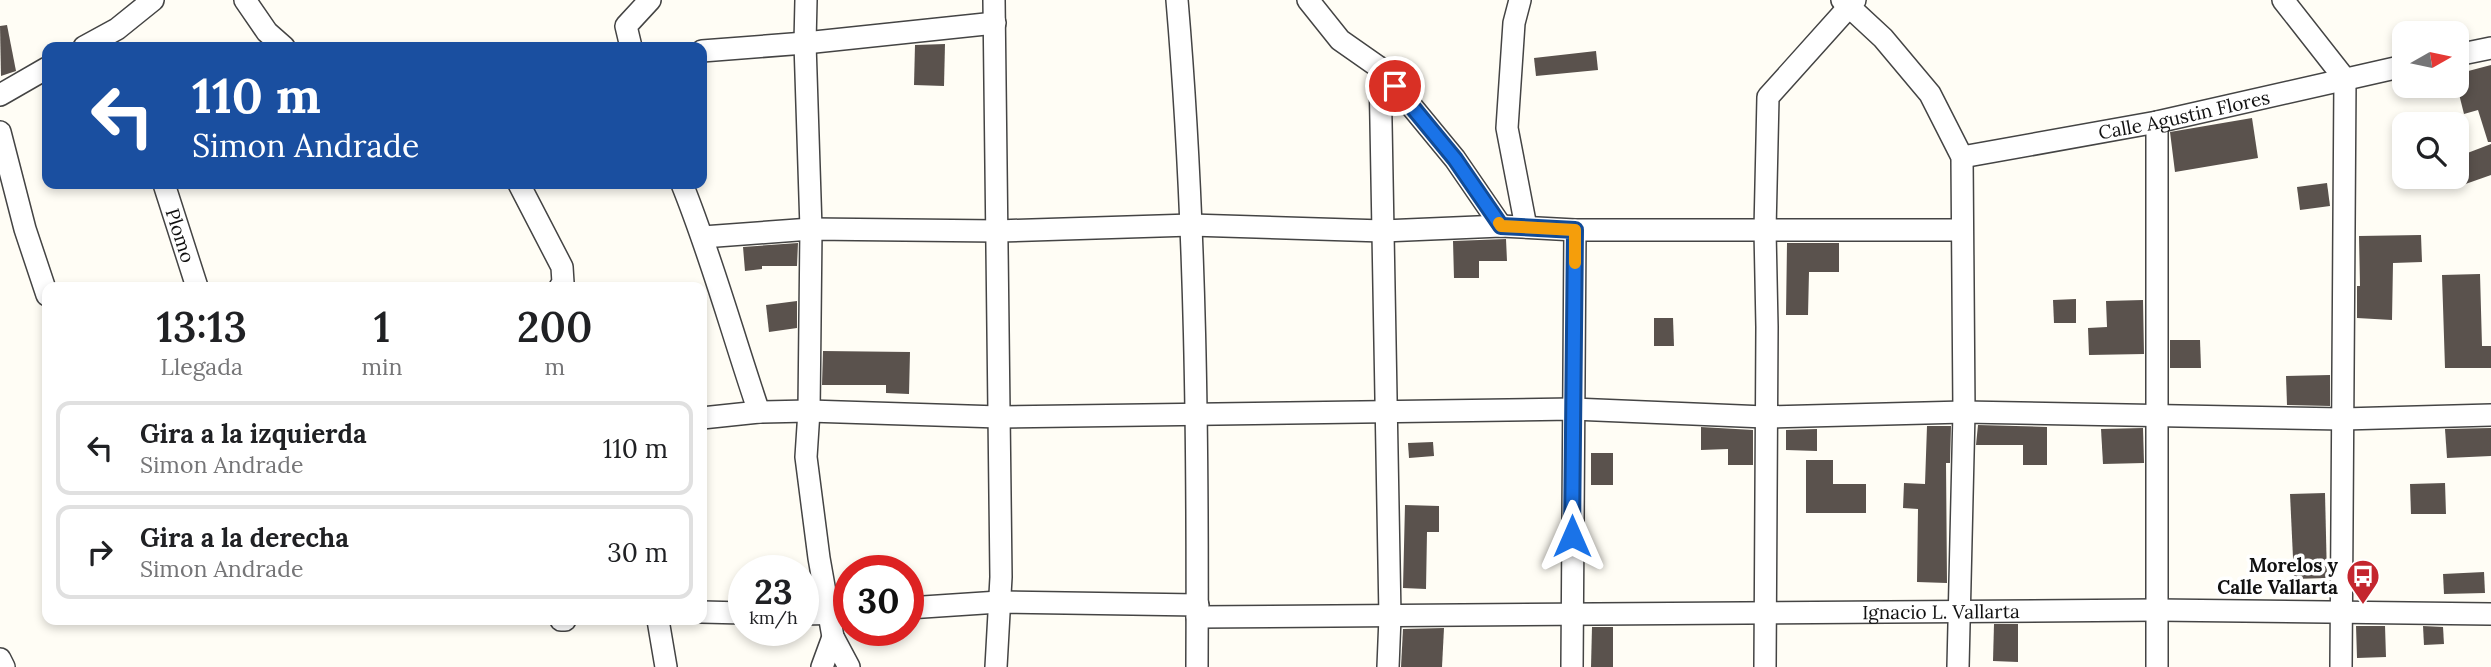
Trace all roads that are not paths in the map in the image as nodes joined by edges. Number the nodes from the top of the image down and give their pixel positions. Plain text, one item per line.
1 (153, 0) edge
2 (245, 0) edge
3 (650, 0) edge
4 (806, 0) edge
5 (994, 0) edge
6 (1177, 0) edge
7 (1308, 0) edge
8 (1520, 0) edge
9 (2283, 0) edge
10 (1848, 3) edge
11 (995, 23) junction
12 (120, 38) edge
13 (278, 42) edge
14 (630, 42) edge
15 (805, 43) junction
16 (2491, 48) edge
17 (707, 51) edge
18 (2469, 53) edge
19 (1380, 68) junction
20 (2392, 69) edge
21 (42, 71) edge
22 (2345, 79) junction
23 (0, 94) edge
24 (2157, 122) junction
25 (0, 132) edge
26 (1962, 157) junction
27 (166, 189) edge
28 (522, 189) edge
29 (684, 189) edge
30 (1191, 225) junction
31 (1501, 226) junction
32 (1526, 227) junction
33 (811, 229) junction
34 (1575, 230) junction
35 (1765, 230) junction
36 (1962, 230) junction
37 (998, 231) junction
38 (1383, 231) junction
39 (703, 237) junction
40 (43, 282) edge
41 (195, 282) edge
42 (563, 282) edge
43 (1573, 409) junction
44 (809, 411) junction
45 (1387, 411) junction
46 (759, 412) junction
47 (1964, 412) junction
48 (1196, 415) junction
49 (2491, 415) edge
50 (2157, 416) junction
51 (707, 417) edge
52 (1765, 417) junction
53 (999, 418) junction
54 (2343, 419) junction
55 (833, 595) edge
56 (999, 602) junction
57 (924, 607) edge
58 (2157, 610) junction
59 (1198, 611) junction
60 (1764, 611) junction
61 (2342, 611) junction
62 (707, 612) edge
63 (1572, 612) junction
64 (1958, 612) junction
65 (728, 613) edge
66 (2491, 614) edge
67 (1390, 617) junction
68 (659, 625) edge
69 (833, 637) edge
70 (838, 646) edge
71 (0, 659) edge
72 (4, 667) edge
73 (666, 667) edge
74 (822, 667) edge
75 (849, 667) edge
76 (996, 667) edge
77 (1197, 667) edge
78 (1388, 667) edge
79 (1572, 667) edge
80 (1765, 667) edge
81 (1958, 667) edge
82 (2157, 667) edge
83 (2342, 667) edge

1 - 12 street
2 - 13 street
3 - 14 street
4 - 15 street
5 - 11 street
6 - 30 street
7 - 19 street
8 - 32 street
9 - 22 street
10 - 26 street
10 - 35 street
11 - 15 street
11 - 37 street
15 - 17 street
15 - 33 street
16 - 18 street
19 - 31 street
19 - 38 street
20 - 22 street, Calle Agustin Flores
21 - 23 street
22 - 24 street, Calle Agustin Flores
22 - 54 street
24 - 26 street, Calle Agustin Flores
24 - 50 street
25 - 40 street
26 - 36 street
27 - 41 street, Plomo
28 - 42 street
29 - 39 street
30 - 37 street
30 - 38 street
30 - 48 street
31 - 32 street
31 - 38 street
32 - 34 street
33 - 37 street
33 - 39 street
33 - 44 street
34 - 35 street
34 - 43 street
35 - 36 street
35 - 52 street
36 - 47 street
37 - 53 street
38 - 45 street
39 - 46 street
43 - 45 street
43 - 52 street
43 - 63 street
44 - 46 street
44 - 53 street
44 - 55 street
45 - 48 street
45 - 67 street
46 - 51 street
47 - 50 street
47 - 52 street
47 - 64 street
48 - 53 street
48 - 59 street
49 - 54 street
50 - 54 street
50 - 58 street
52 - 60 street
53 - 56 street
54 - 61 street
56 - 57 street, Ignacio L. Vallarta
56 - 59 street, Ignacio L. Vallarta
56 - 76 street
58 - 61 street, Ignacio L. Vallarta
58 - 64 street, Ignacio L. Vallarta
58 - 82 street
59 - 67 street, Ignacio L. Vallarta
59 - 77 street
60 - 63 street, Ignacio L. Vallarta
60 - 64 street, Ignacio L. Vallarta
60 - 80 street
61 - 66 street, Ignacio L. Vallarta
61 - 83 street
62 - 65 street
63 - 67 street, Ignacio L. Vallarta
63 - 79 street
64 - 81 street
67 - 78 street
68 - 73 street
69 - 74 street
70 - 75 street
71 - 72 street

